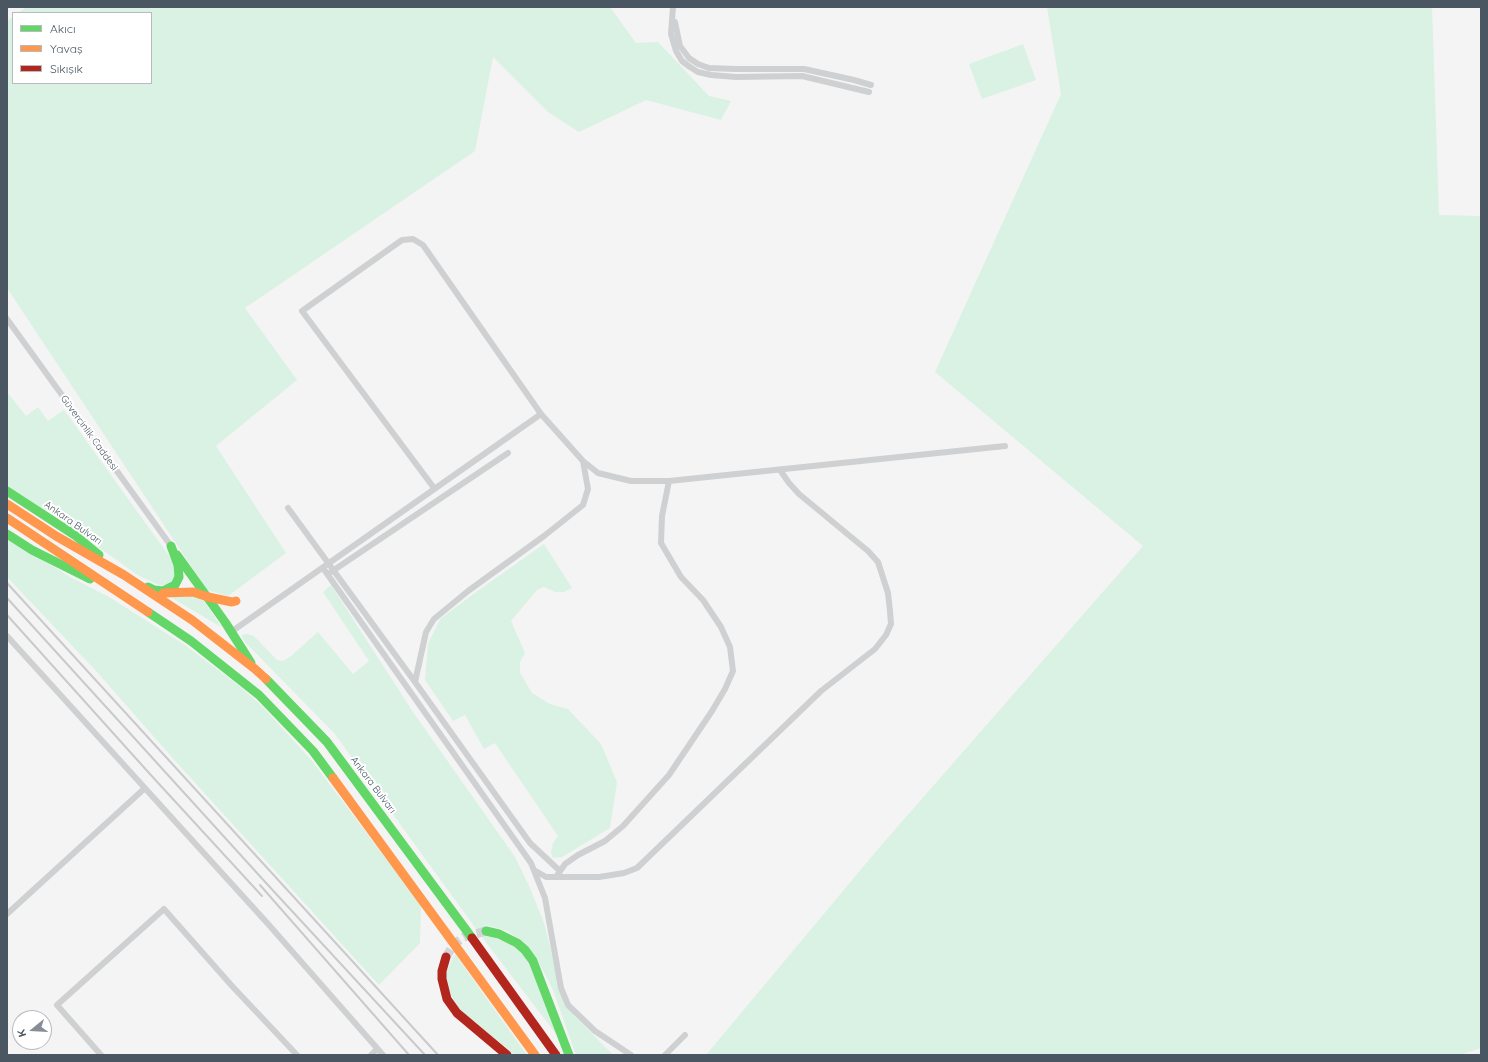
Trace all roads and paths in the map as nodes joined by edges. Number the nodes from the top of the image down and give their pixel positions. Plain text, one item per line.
1 (673, 7) edge
2 (673, 16) junction
3 (871, 85) dead end
4 (869, 92) dead end
5 (7, 319) edge
6 (541, 414) junction
7 (1005, 446) dead end
8 (508, 453) dead end
9 (583, 461) junction
10 (780, 470) junction
11 (669, 481) junction
12 (434, 488) junction
13 (7, 491) edge
14 (7, 504) edge
15 (288, 508) dead end
16 (7, 518) edge
17 (7, 534) edge
18 (171, 546) junction
19 (329, 562) junction
20 (323, 568) junction
21 (334, 569) junction
22 (328, 574) junction
23 (124, 575) junction
24 (154, 590) junction
25 (208, 597) junction
26 (126, 598) junction
27 (236, 601) dead end
28 (231, 632) junction
29 (7, 636) edge
30 (255, 669) junction
31 (415, 682) junction
32 (145, 788) junction
33 (534, 870) junction
34 (560, 871) junction
35 (556, 877) junction
36 (7, 914) edge
37 (486, 931) tunnel mouth
38 (446, 957) tunnel mouth
39 (684, 1035) dead end
40 (377, 1049) junction
41 (101, 1055) edge
42 (297, 1055) edge
43 (371, 1055) edge
44 (383, 1055) edge
45 (507, 1055) edge
46 (535, 1055) edge
47 (556, 1055) edge
48 (569, 1055) edge
49 (631, 1055) edge
50 (664, 1055) edge

1 - 2 street
2 - 3 street
2 - 4 street
5 - 18 street, Güvercinlik Caddesi
6 - 9 street
6 - 12 street
6 - 12 street
7 - 10 street
8 - 21 street
9 - 11 street
9 - 31 street
10 - 11 street
10 - 35 street
11 - 34 street
12 - 19 street
13 - 23 main road, Ankara Bulvarı
14 - 23 main road, Ankara Bulvarı
15 - 19 street
16 - 26 main road
17 - 26 main road
18 - 24 main road
18 - 25 main road
19 - 20 street
19 - 21 street
20 - 22 street
20 - 28 street
21 - 22 street
21 - 31 street
22 - 33 street
23 - 24 main road
23 - 30 main road, Ankara Bulvarı
24 - 25 main road
25 - 27 main road
25 - 28 main road
26 - 46 main road
28 - 30 main road
29 - 32 street
30 - 47 main road, Ankara Bulvarı
31 - 34 street
32 - 36 street
32 - 40 street
33 - 35 street
33 - 49 street
34 - 35 street
37 - 48 main road
38 - 45 main road
39 - 50 street
40 - 43 street
40 - 44 street
41 - 42 street

